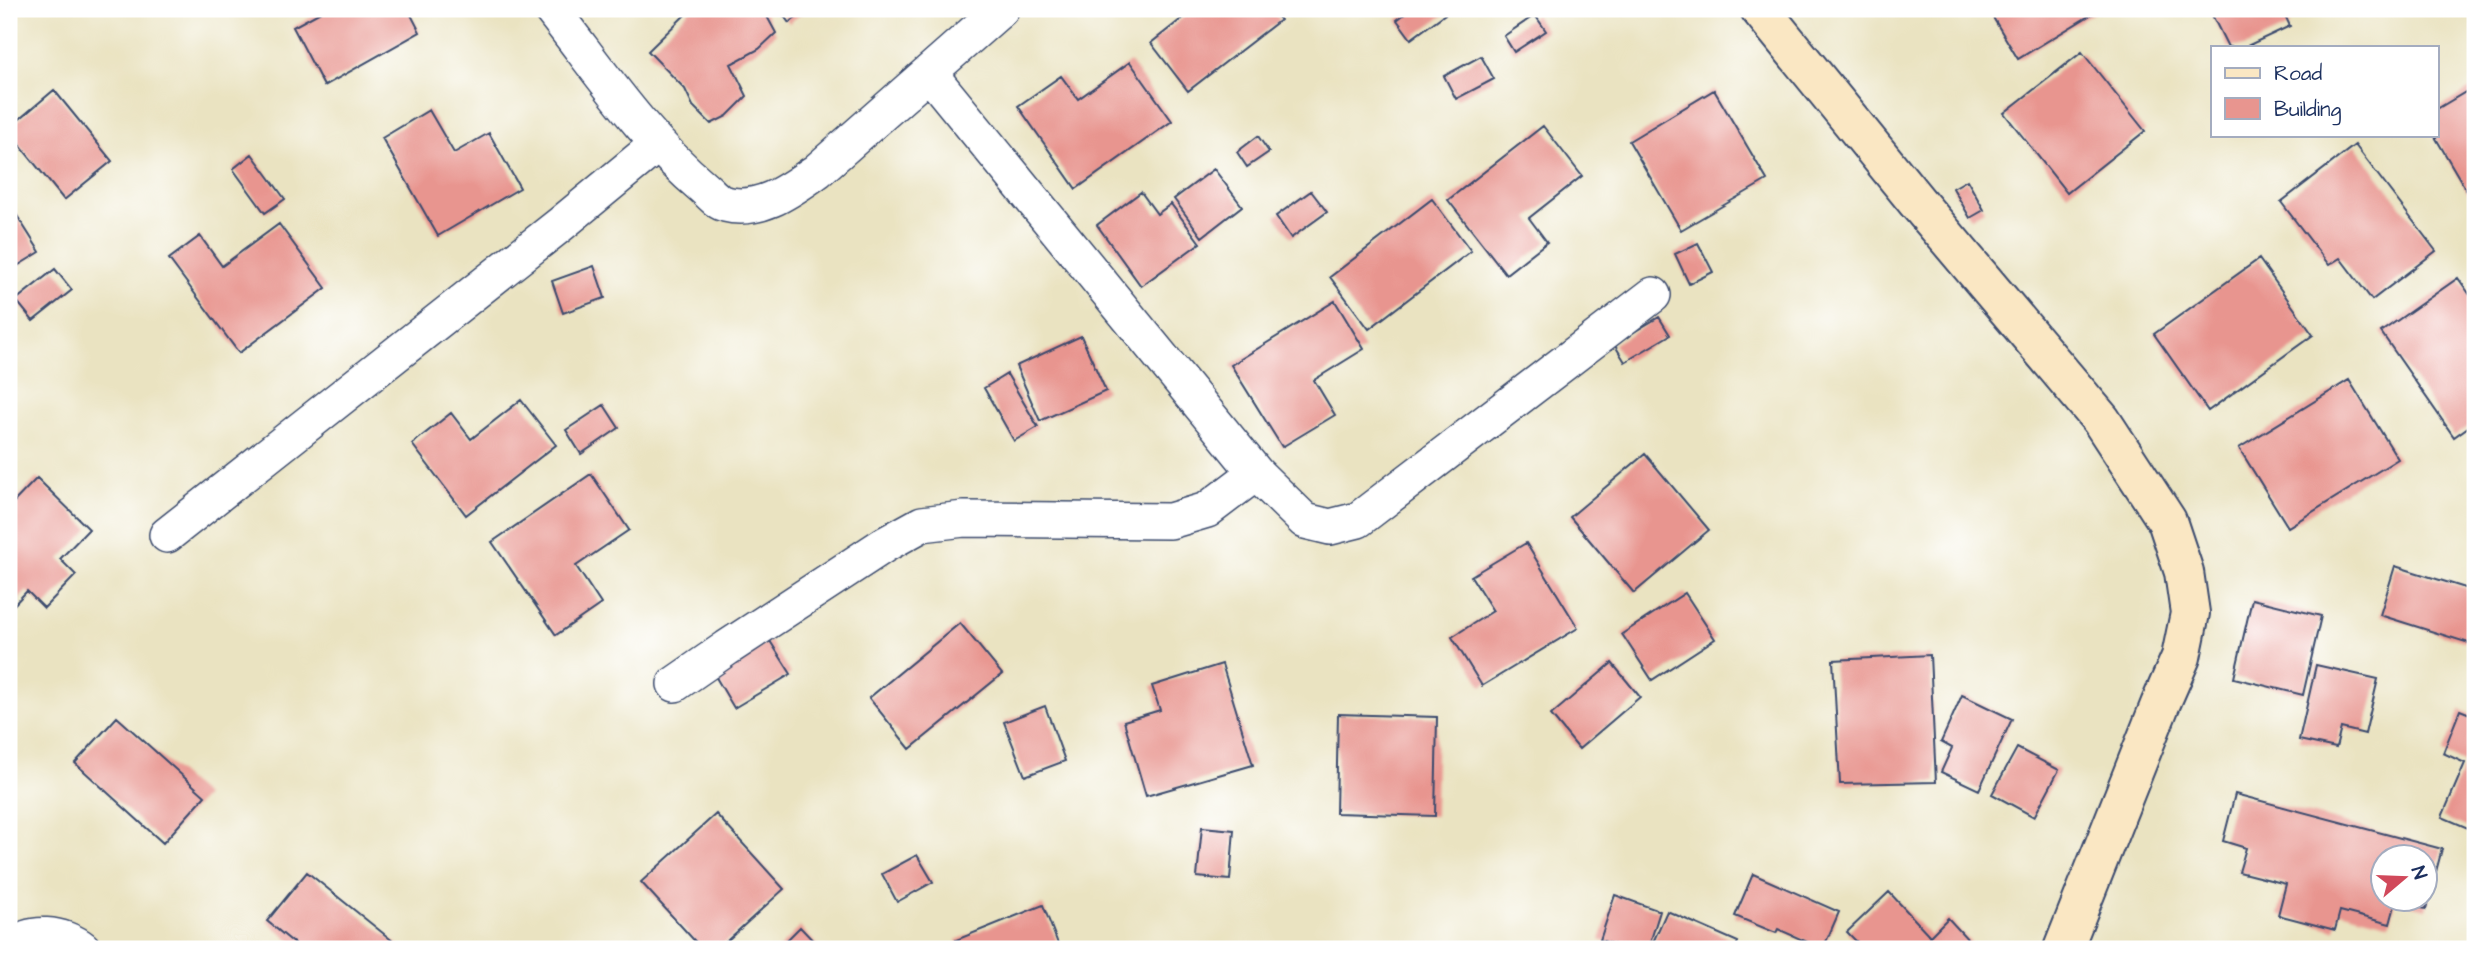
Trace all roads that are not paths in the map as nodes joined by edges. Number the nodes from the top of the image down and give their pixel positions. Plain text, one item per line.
1 (551, 9) edge
2 (1001, 9) edge
3 (1760, 9) edge
4 (929, 73) junction
5 (658, 144) junction
6 (1653, 295) dead end
7 (1256, 473) junction
8 (167, 535) dead end
9 (675, 684) dead end
10 (12, 949) edge
11 (83, 949) edge
12 (2063, 949) edge

1 - 5 street
2 - 4 street
3 - 12 main road
4 - 5 street
4 - 7 street
5 - 8 street
6 - 7 street
7 - 9 street
10 - 11 street

